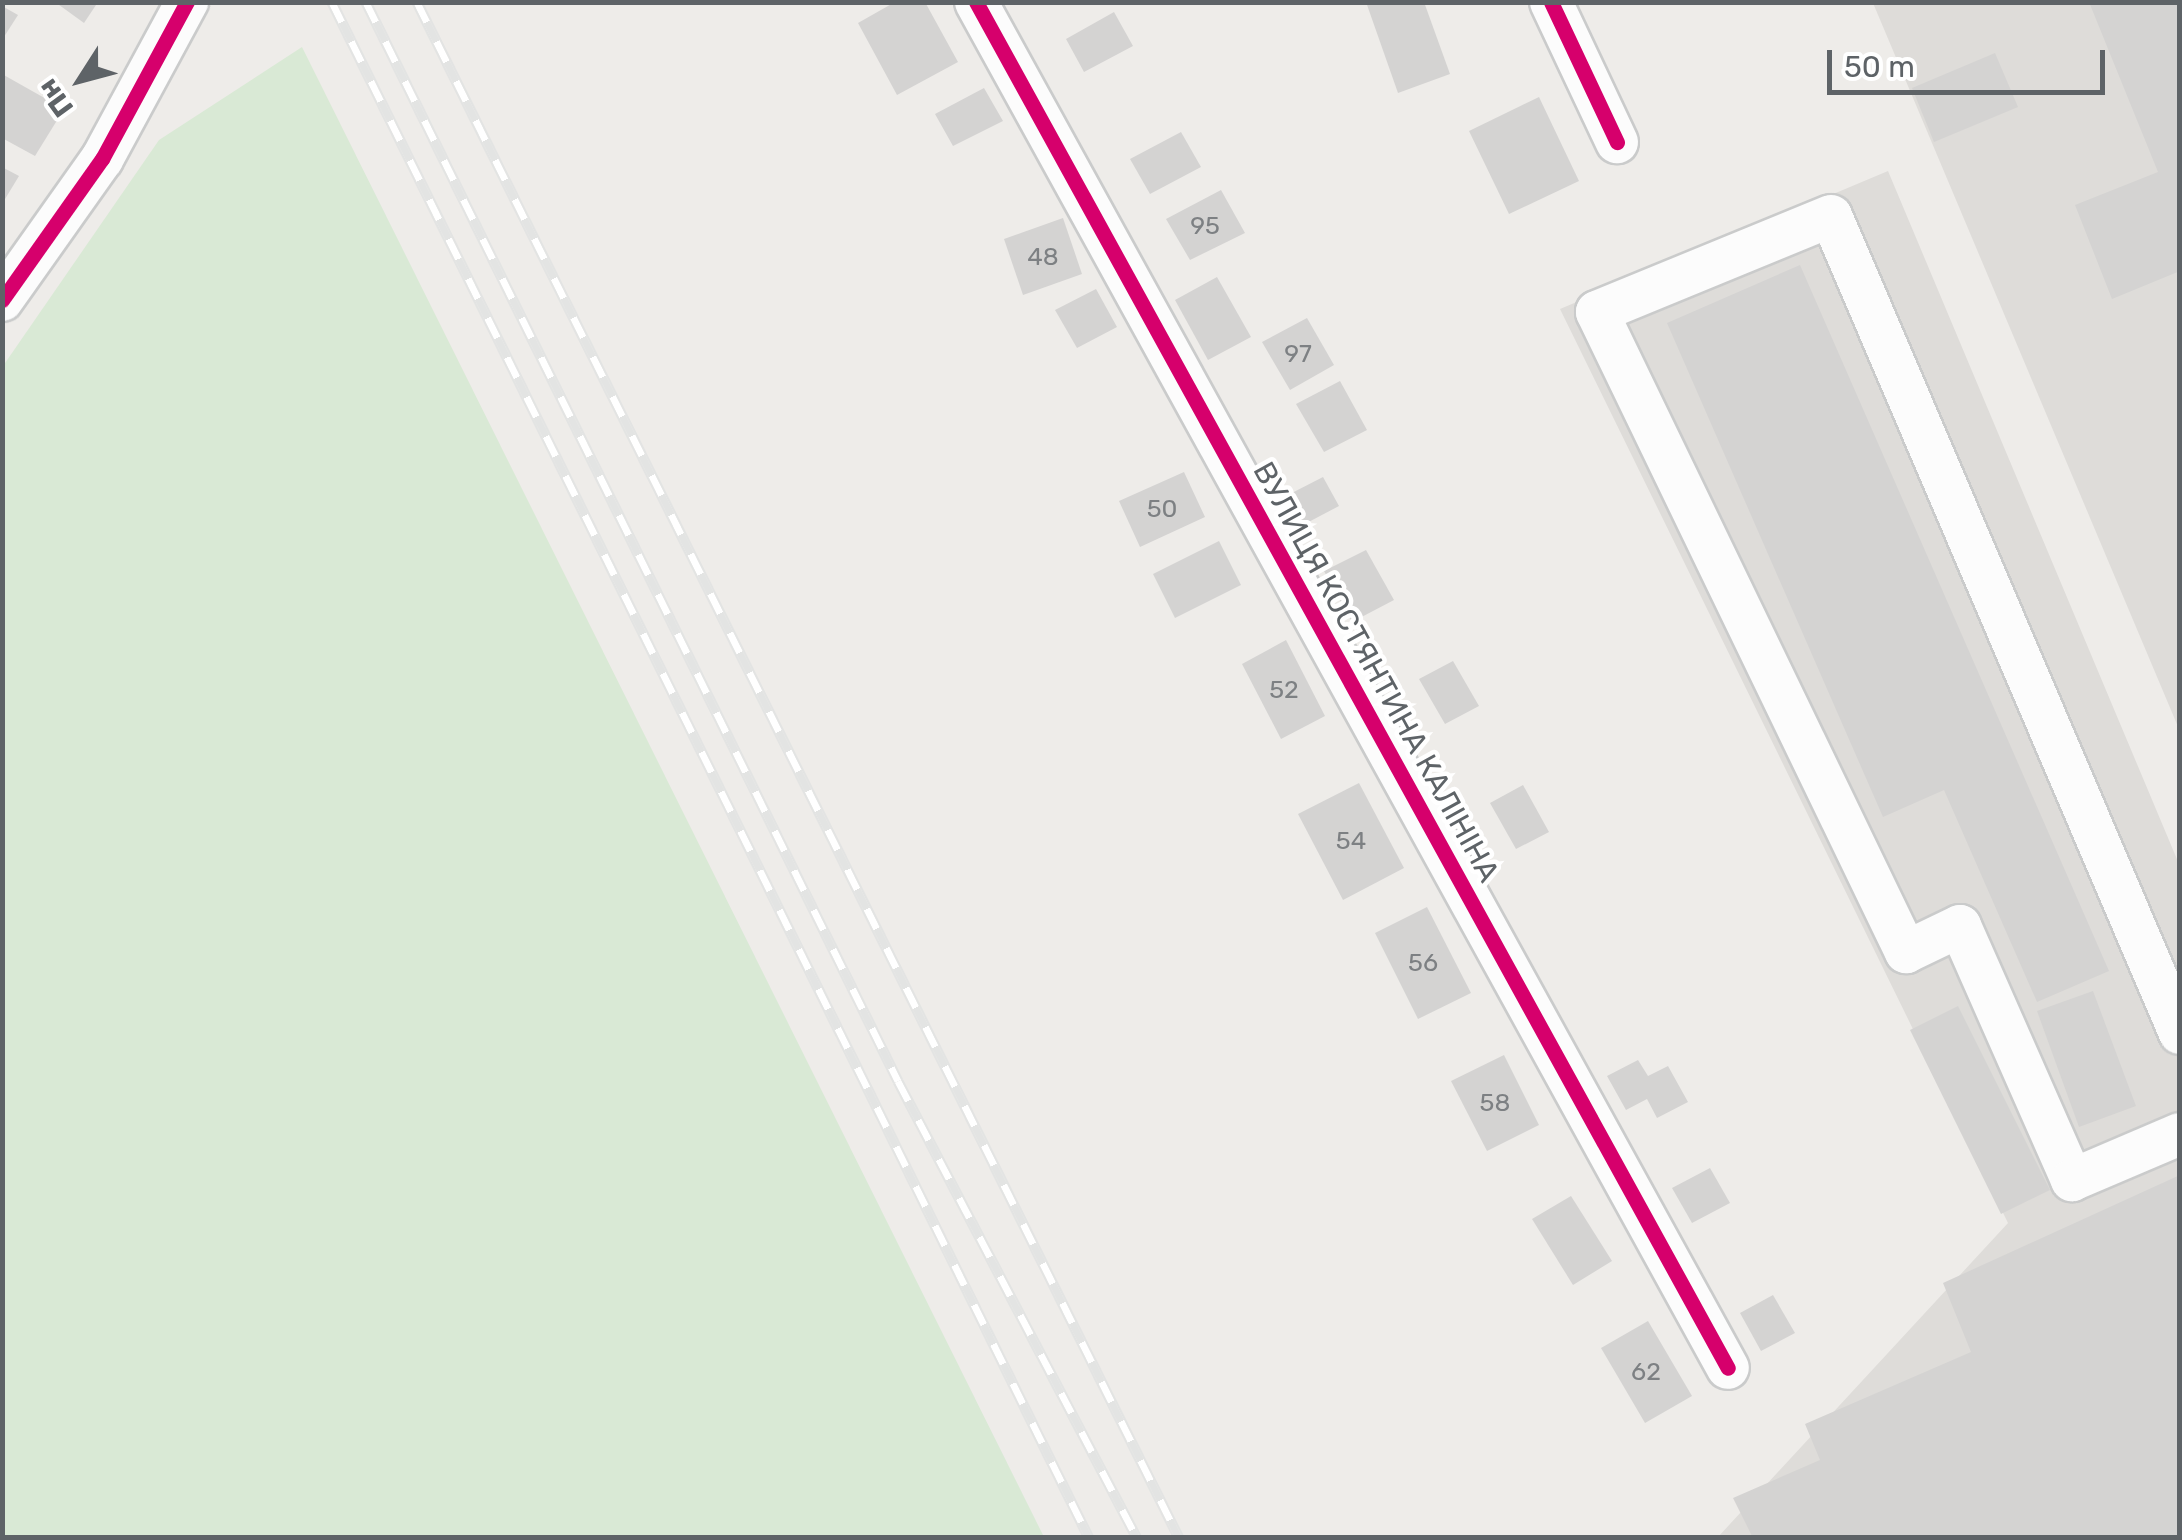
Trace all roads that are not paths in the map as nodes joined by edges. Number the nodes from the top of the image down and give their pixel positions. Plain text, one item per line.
1 (187, 2) edge
2 (976, 2) edge
3 (1552, 2) edge
4 (1617, 142) dead end
5 (2, 300) edge
6 (2180, 1033) edge
7 (2180, 1134) edge
8 (1728, 1368) dead end

1 - 5 street
2 - 8 street, ВУЛИЦЯ КОСТЯНТИНА КАЛІНІНА
3 - 4 street
6 - 7 street

